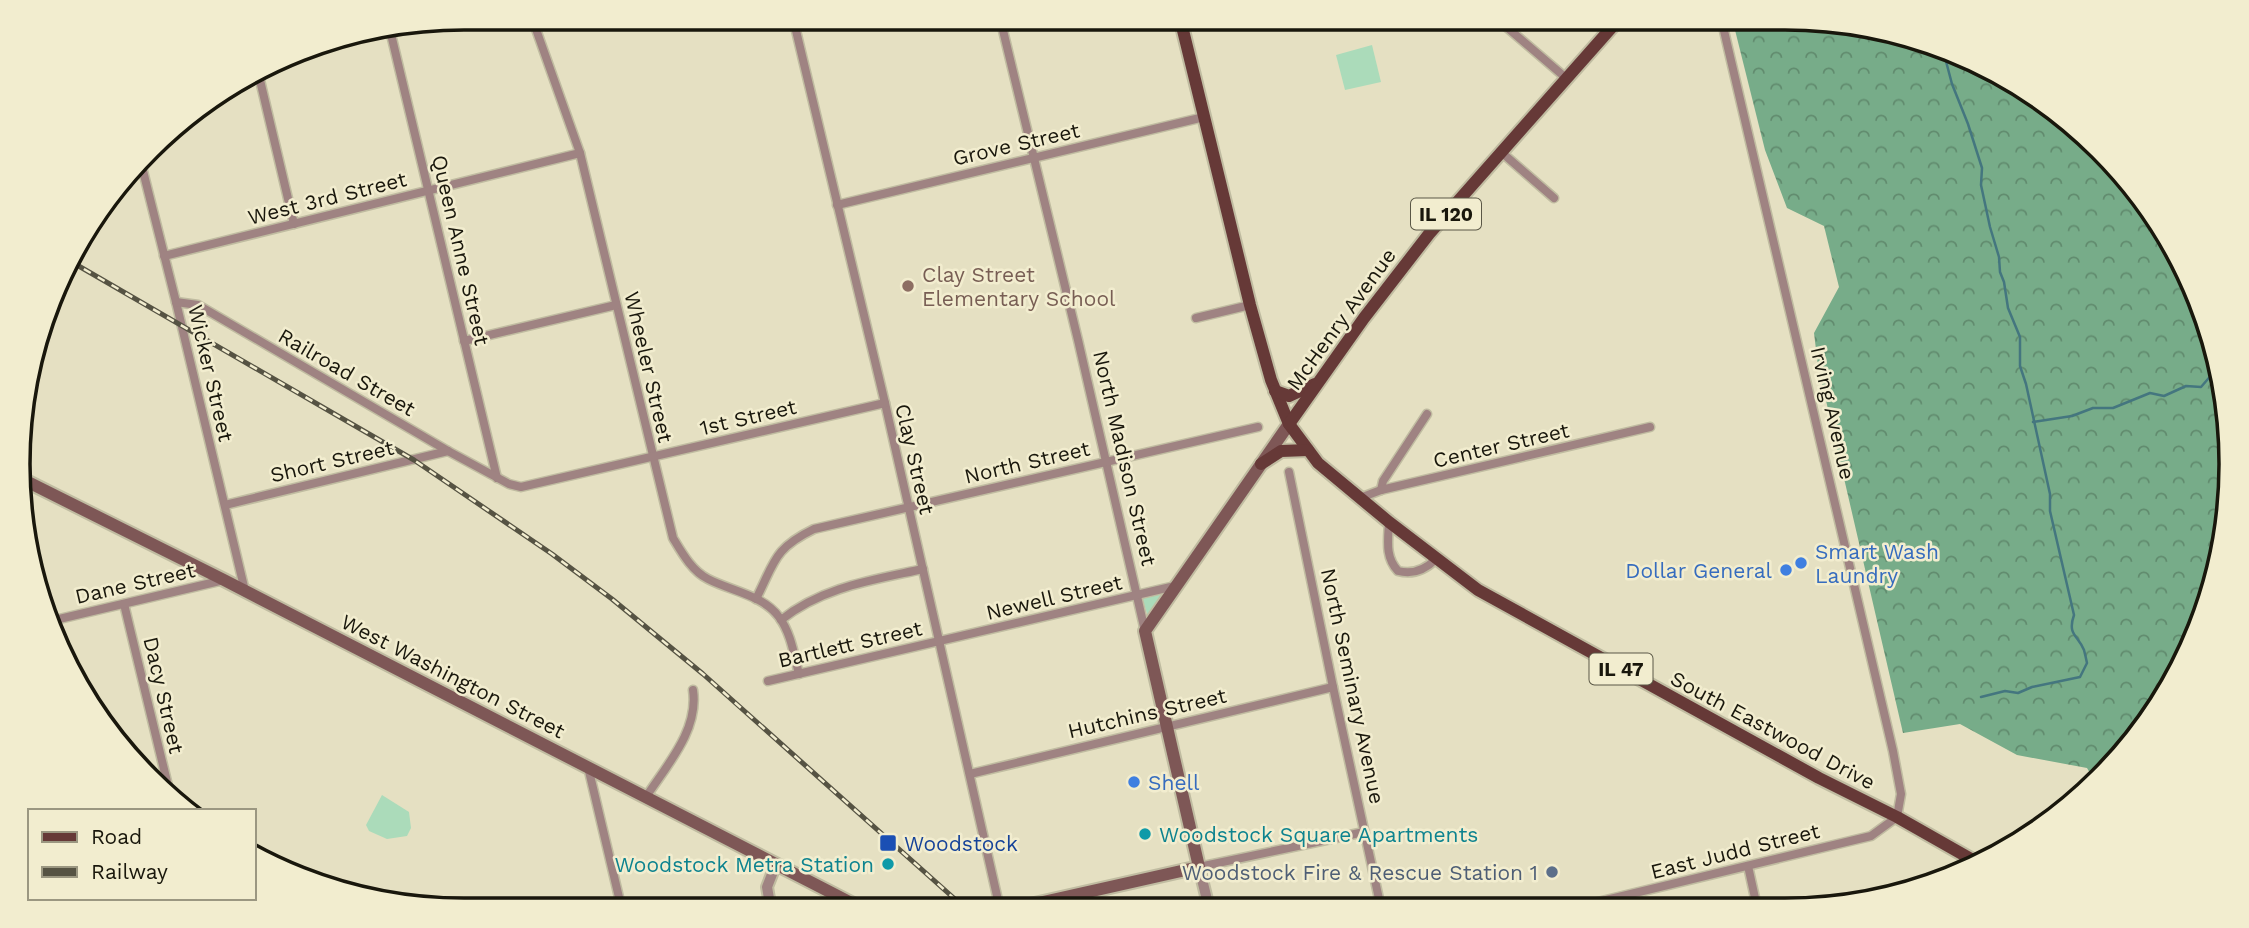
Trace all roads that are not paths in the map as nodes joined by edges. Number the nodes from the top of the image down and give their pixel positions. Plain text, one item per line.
1 (536, 30) edge
2 (796, 30) edge
3 (1003, 30) edge
4 (1183, 30) edge
5 (1510, 30) edge
6 (1609, 30) edge
7 (1724, 30) edge
8 (391, 36) edge
9 (1566, 78) junction
10 (260, 81) edge
11 (1204, 117) junction
12 (1500, 151) junction
13 (580, 153) junction
14 (1032, 158) junction
15 (143, 172) edge
16 (429, 191) junction
17 (1554, 198) dead end
18 (837, 205) junction
19 (295, 224) junction
20 (164, 256) junction
21 (176, 302) junction
22 (616, 305) junction
23 (1250, 305) junction
24 (1196, 318) dead end
25 (464, 341) junction
26 (1319, 382) junction
27 (1275, 391) junction
28 (885, 403) junction
29 (1427, 414) dead end
30 (1289, 424) junction
31 (1258, 427) dead end
32 (1650, 427) dead end
33 (1308, 450) junction
34 (448, 452) junction
35 (652, 457) junction
36 (1105, 461) junction
37 (1261, 464) junction
38 (1289, 472) dead end
39 (497, 478) junction
40 (31, 483) edge
41 (1381, 490) junction
42 (1360, 498) junction
43 (225, 505) junction
44 (908, 507) junction
45 (1389, 522) junction
46 (1436, 559) junction
47 (923, 569) junction
48 (224, 580) junction
49 (1175, 586) junction
50 (245, 591) junction
51 (1137, 595) junction
52 (756, 599) junction
53 (124, 604) junction
54 (59, 619) edge
55 (781, 620) junction
56 (1145, 631) junction
57 (940, 642) junction
58 (799, 674) junction
59 (768, 681) dead end
60 (1333, 687) junction
61 (693, 690) dead end
62 (1167, 727) junction
63 (588, 767) junction
64 (970, 774) junction
65 (167, 780) edge
66 (646, 797) junction
67 (1897, 817) junction
68 (1364, 832) junction
69 (1965, 856) joint
70 (1963, 859) edge
71 (776, 864) junction
72 (1748, 866) junction
73 (1199, 867) junction
74 (619, 898) edge
75 (769, 898) edge
76 (842, 898) edge
77 (998, 898) edge
78 (1084, 898) edge
79 (1207, 898) edge
80 (1379, 898) edge
81 (1615, 898) edge
82 (1755, 898) edge

1 - 13 street, Wheeler Street
2 - 18 street, Clay Street
3 - 14 street, North Madison Street
4 - 11 main road, IL 47
5 - 9 street
6 - 9 main road, McHenry Avenue / IL 120
7 - 67 street, Irving Avenue
8 - 16 street, Queen Anne Street
9 - 12 main road, McHenry Avenue / IL 120
10 - 19 street
11 - 14 street, Grove Street
11 - 23 main road, IL 47
12 - 17 street
12 - 26 main road, McHenry Avenue / IL 120
13 - 16 street, West 3rd Street
13 - 22 street, Wheeler Street
14 - 18 street, Grove Street
14 - 36 street, North Madison Street
15 - 20 street, Wicker Street
16 - 19 street, West 3rd Street
16 - 25 street, Queen Anne Street
18 - 28 street, Clay Street
19 - 20 street, West 3rd Street
20 - 21 street, Wicker Street
21 - 34 street, Railroad Street
21 - 43 street, Wicker Street
22 - 25 street
22 - 35 street, Wheeler Street
23 - 24 street
23 - 27 main road, IL 47
25 - 39 street, Queen Anne Street
26 - 27 main road
26 - 30 main road, McHenry Avenue / IL 120
27 - 30 main road, IL 47
28 - 35 street, 1st Street
28 - 44 street, Clay Street
29 - 41 street
30 - 33 main road, South Eastwood Drive / IL 47
30 - 37 main road, McHenry Avenue / IL 120
31 - 36 street, North Street
32 - 41 street, Center Street
33 - 37 main road
33 - 42 main road, South Eastwood Drive / IL 47
34 - 39 street, Railroad Street
34 - 43 street, Short Street
35 - 39 street, 1st Street
35 - 52 street, Wheeler Street
36 - 44 street, North Street
36 - 51 street, North Madison Street
37 - 49 main road, McHenry Avenue / IL 120
38 - 60 street, North Seminary Avenue
40 - 48 main road, West Washington Street
41 - 42 street, Center Street
42 - 45 main road, South Eastwood Drive / IL 47
43 - 50 street, Wicker Street
44 - 47 street, Clay Street
44 - 52 street, North Street
45 - 46 main road, South Eastwood Drive / IL 47
45 - 46 street
46 - 67 main road, South Eastwood Drive / IL 47
47 - 55 street
47 - 57 street, Clay Street
48 - 50 main road, West Washington Street
48 - 53 street, Dane Street
49 - 51 street, Newell Street
49 - 56 main road, McHenry Avenue / IL 120
50 - 63 main road, West Washington Street
51 - 56 street, North Madison Street
51 - 57 street, Newell Street
52 - 55 street, Wheeler Street
53 - 54 street, Dane Street
53 - 65 street, Dacy Street
55 - 58 street, Wheeler Street
56 - 62 main road, North Madison Street
57 - 58 street, Bartlett Street
57 - 64 street, Clay Street
58 - 59 street, Bartlett Street
60 - 62 street, Hutchins Street
60 - 68 street, North Seminary Avenue
61 - 66 street
62 - 64 street, Hutchins Street
62 - 73 main road, North Madison Street
63 - 66 main road, West Washington Street
63 - 74 street
64 - 77 street, Clay Street
66 - 71 main road, West Washington Street
67 - 69 main road, South Eastwood Drive / IL 47
67 - 72 street, East Judd Street
68 - 73 street
68 - 80 street, North Seminary Avenue
69 - 70 street
71 - 75 street
71 - 76 main road, West Washington Street
72 - 81 street, East Judd Street
72 - 82 street
73 - 78 main road
73 - 79 street, North Madison Street

